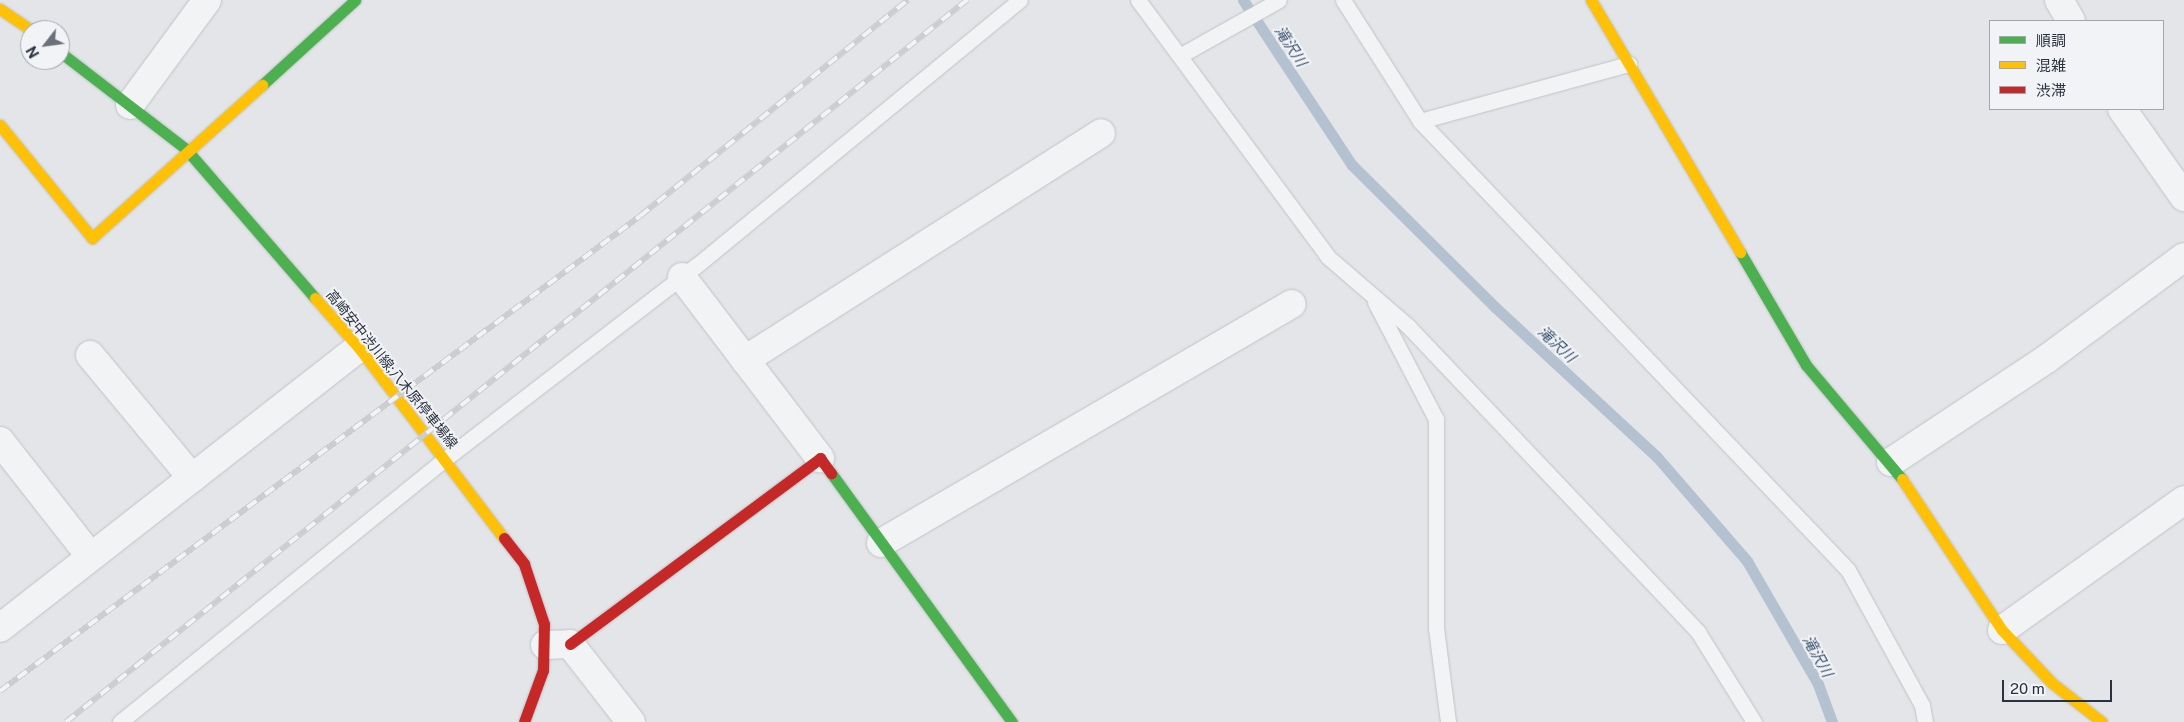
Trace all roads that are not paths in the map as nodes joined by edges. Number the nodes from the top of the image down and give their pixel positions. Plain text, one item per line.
1 (207, 0) edge
2 (355, 0) edge
3 (1020, 0) edge
4 (1138, 0) edge
5 (1344, 0) edge
6 (1591, 0) edge
7 (2059, 0) edge
8 (1276, 1) edge
9 (0, 9) edge
10 (2070, 20) edge
11 (20, 23) edge
12 (1181, 55) junction
13 (70, 60) edge
14 (1629, 64) junction
15 (130, 105) junction
16 (2123, 110) edge
17 (1420, 121) junction
18 (0, 125) edge
19 (1101, 133) dead end
20 (186, 149) junction
21 (2184, 197) edge
22 (2184, 257) edge
23 (682, 277) junction
24 (1370, 292) junction
25 (1292, 304) dead end
26 (359, 348) junction
27 (90, 355) dead end
28 (745, 360) junction
29 (0, 441) edge
30 (820, 458) junction
31 (444, 459) junction
32 (1891, 462) junction
33 (192, 478) junction
34 (2184, 500) edge
35 (881, 544) junction
36 (91, 557) junction
37 (0, 628) edge
38 (2002, 630) junction
39 (557, 645) junction
40 (1009, 721) edge
41 (120, 722) edge
42 (524, 722) edge
43 (631, 722) edge
44 (1448, 722) edge
45 (1754, 722) edge
46 (1925, 722) edge
47 (2102, 722) edge

1 - 15 street
2 - 20 street
3 - 23 lane
4 - 12 lane
5 - 17 lane
6 - 14 street
7 - 10 street
8 - 12 lane
9 - 11 street
12 - 24 lane
13 - 15 street, 高崎安中渋川線;八木原停車場線
14 - 17 lane
14 - 32 street
15 - 20 street, 高崎安中渋川線;八木原停車場線
16 - 21 street
17 - 46 lane
18 - 20 street
19 - 28 street
20 - 26 street, 高崎安中渋川線;八木原停車場線
22 - 32 street
23 - 28 street
23 - 31 lane
24 - 44 lane
24 - 45 lane
25 - 35 street
26 - 31 street, 高崎安中渋川線;八木原停車場線
26 - 33 street
27 - 33 street
28 - 30 street
29 - 36 street
30 - 35 street
30 - 39 street
31 - 39 street, 高崎安中渋川線;八木原停車場線
31 - 41 lane
32 - 38 street
33 - 36 street
34 - 38 street
35 - 40 street
36 - 37 street
38 - 47 street
39 - 42 street, 高崎安中渋川線;八木原停車場線
39 - 43 street

